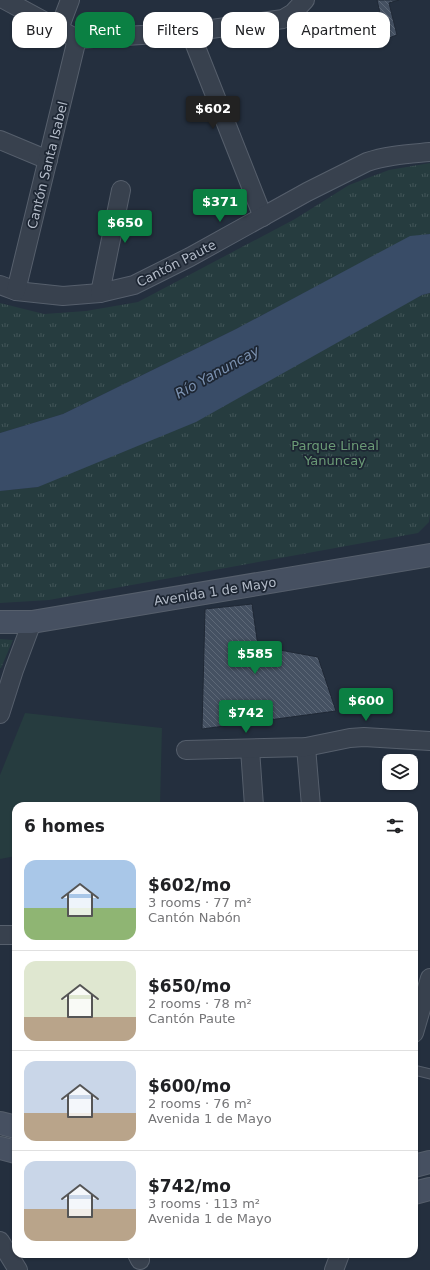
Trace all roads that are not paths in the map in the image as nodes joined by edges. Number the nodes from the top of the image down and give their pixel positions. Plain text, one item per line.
1 (5, 0) edge
2 (70, 0) edge
3 (305, 0) edge
4 (27, 12) edge
5 (65, 12) edge
6 (213, 29) edge
7 (75, 48) edge
8 (196, 48) edge
9 (0, 140) edge
10 (430, 152) edge
11 (48, 160) junction
12 (121, 190) dead end
13 (263, 217) junction
14 (8, 288) edge
15 (100, 293) junction
16 (430, 555) edge
17 (0, 622) edge
18 (32, 622) junction
19 (0, 714) edge
20 (430, 741) edge
21 (306, 747) junction
22 (250, 749) junction
23 (186, 750) dead end
24 (254, 802) edge
25 (311, 802) edge
26 (0, 934) edge
27 (12, 935) edge
28 (430, 978) edge
29 (418, 1019) edge
30 (418, 1071) edge
31 (430, 1074) edge
32 (0, 1123) edge
33 (12, 1126) edge
34 (0, 1148) edge
35 (12, 1151) edge
36 (430, 1162) edge
37 (418, 1165) edge
38 (430, 1189) edge
39 (418, 1192) edge
40 (0, 1241) edge
41 (338, 1258) edge
42 (18, 1270) edge
43 (334, 1270) edge

1 - 4 street
2 - 5 street
3 - 6 street
7 - 11 street, Cantón Santa Isabel
8 - 13 street
9 - 11 street
10 - 13 street, Cantón Paute
11 - 14 street, Cantón Santa Isabel
12 - 15 street
13 - 15 street, Cantón Paute
14 - 15 street, Cantón Paute
16 - 18 main road, Avenida 1 de Mayo
17 - 18 main road, Avenida 1 de Mayo
18 - 19 street
20 - 21 street
21 - 22 street
21 - 25 street
22 - 23 street
22 - 24 street
26 - 27 street
28 - 29 street
30 - 31 lane
32 - 33 main road
34 - 35 main road
36 - 37 main road
38 - 39 main road
40 - 42 street
41 - 43 street

